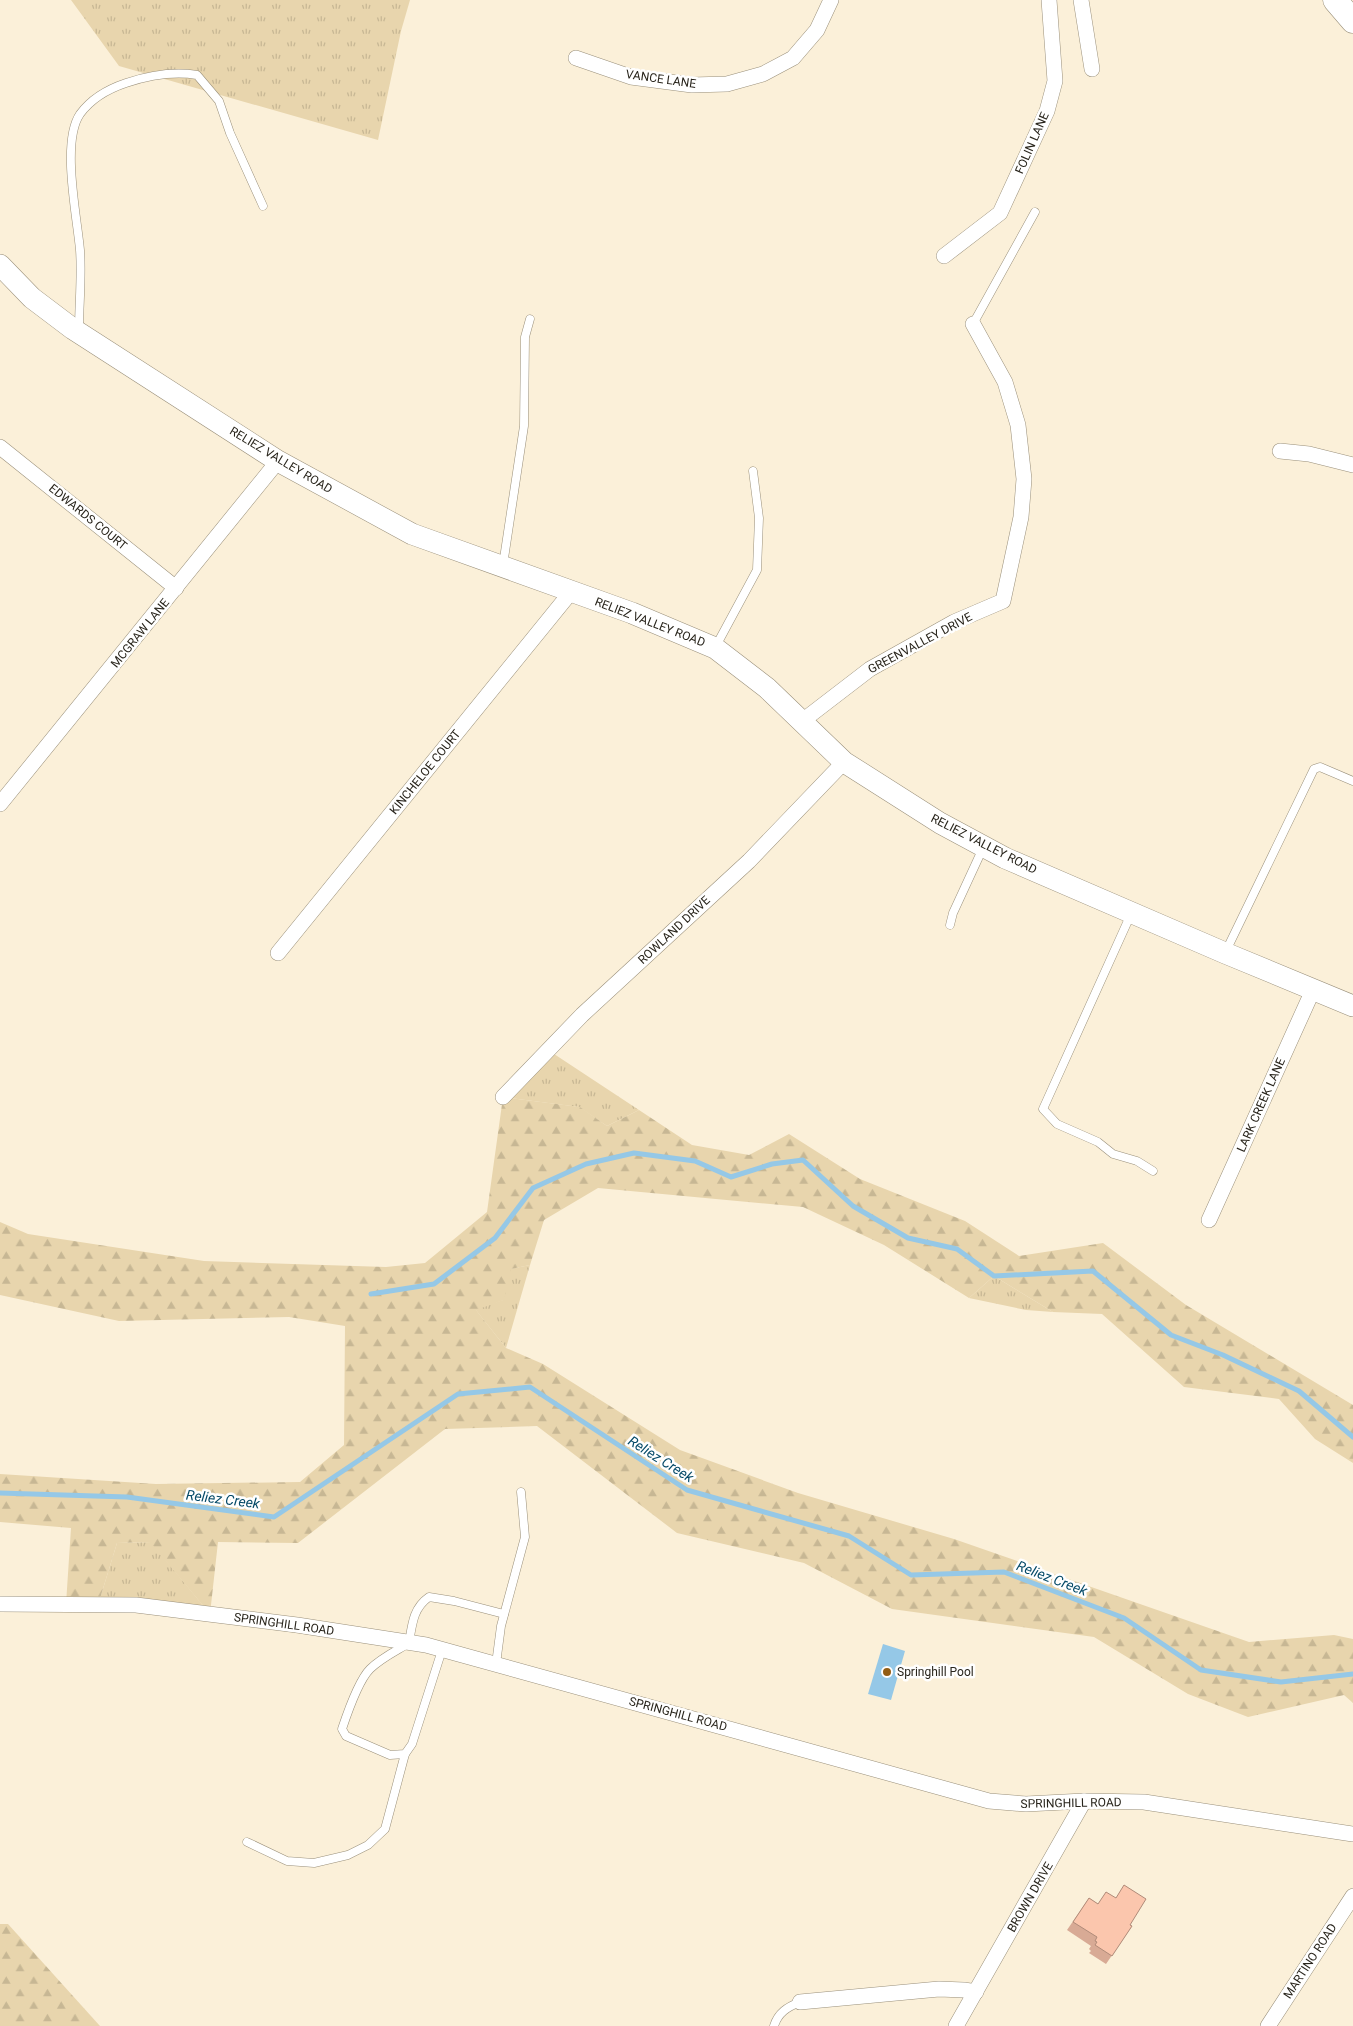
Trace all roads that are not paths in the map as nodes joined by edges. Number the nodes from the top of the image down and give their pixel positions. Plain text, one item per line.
1 (831, 0) edge
2 (1049, 0) edge
3 (1081, 0) edge
4 (1334, 0) edge
5 (1353, 21) edge
6 (576, 58) dead end
7 (1092, 68) dead end
8 (263, 206) dead end
9 (1035, 212) dead end
10 (944, 256) dead end
11 (0, 265) edge
12 (530, 319) dead end
13 (973, 324) joint
14 (79, 332) junction
15 (0, 446) edge
16 (1280, 451) dead end
17 (278, 461) junction
18 (1353, 465) edge
19 (753, 471) dead end
20 (502, 567) junction
21 (176, 588) junction
22 (572, 592) junction
23 (715, 648) junction
24 (801, 722) junction
25 (844, 762) junction
26 (1353, 780) edge
27 (0, 804) edge
28 (983, 846) junction
29 (1132, 912) junction
30 (950, 925) dead end
31 (278, 953) dead end
32 (1225, 953) junction
33 (1314, 990) junction
34 (1353, 1006) edge
35 (503, 1097) dead end
36 (1153, 1172) dead end
37 (1209, 1220) dead end
38 (521, 1492) dead end
39 (0, 1604) edge
40 (504, 1614) junction
41 (409, 1643) junction
42 (442, 1650) junction
43 (496, 1664) junction
44 (405, 1754) junction
45 (1084, 1801) junction
46 (1353, 1834) edge
47 (247, 1842) dead end
48 (1353, 1896) edge
49 (976, 1992) junction
50 (800, 2002) joint
51 (774, 2026) edge
52 (956, 2026) edge
53 (1268, 2026) edge

1 - 6 street, VANCE LANE
2 - 10 street, FOLIN LANE
3 - 7 street
4 - 5 main road
8 - 14 lane
9 - 13 lane
11 - 14 main road, RELIEZ VALLEY ROAD
12 - 20 lane
13 - 24 street, GREENVALLEY DRIVE
14 - 17 main road, RELIEZ VALLEY ROAD
15 - 21 street, EDWARDS COURT
16 - 18 street
17 - 20 main road, RELIEZ VALLEY ROAD
17 - 21 street, MCGRAW LANE
19 - 23 lane
20 - 22 main road, RELIEZ VALLEY ROAD
21 - 27 street, MCGRAW LANE
22 - 23 main road, RELIEZ VALLEY ROAD
22 - 31 street, KINCHELOE COURT
23 - 24 main road, RELIEZ VALLEY ROAD
24 - 25 main road, RELIEZ VALLEY ROAD
25 - 28 main road, RELIEZ VALLEY ROAD
25 - 35 street, ROWLAND DRIVE
26 - 32 lane
28 - 29 main road, RELIEZ VALLEY ROAD
28 - 30 lane
29 - 32 main road, RELIEZ VALLEY ROAD
29 - 36 lane
32 - 33 main road, RELIEZ VALLEY ROAD
33 - 34 main road, RELIEZ VALLEY ROAD
33 - 37 street, LARK CREEK LANE
38 - 40 lane
39 - 41 street, SPRINGHILL ROAD
40 - 41 lane
40 - 43 lane
41 - 42 street, SPRINGHILL ROAD
41 - 44 lane
42 - 43 street, SPRINGHILL ROAD
42 - 44 lane
43 - 45 street, SPRINGHILL ROAD
44 - 47 lane
45 - 46 street, SPRINGHILL ROAD
45 - 49 street, BROWN DRIVE
48 - 53 street, MARTINO ROAD
49 - 50 street
49 - 52 street, BROWN DRIVE
50 - 51 lane

